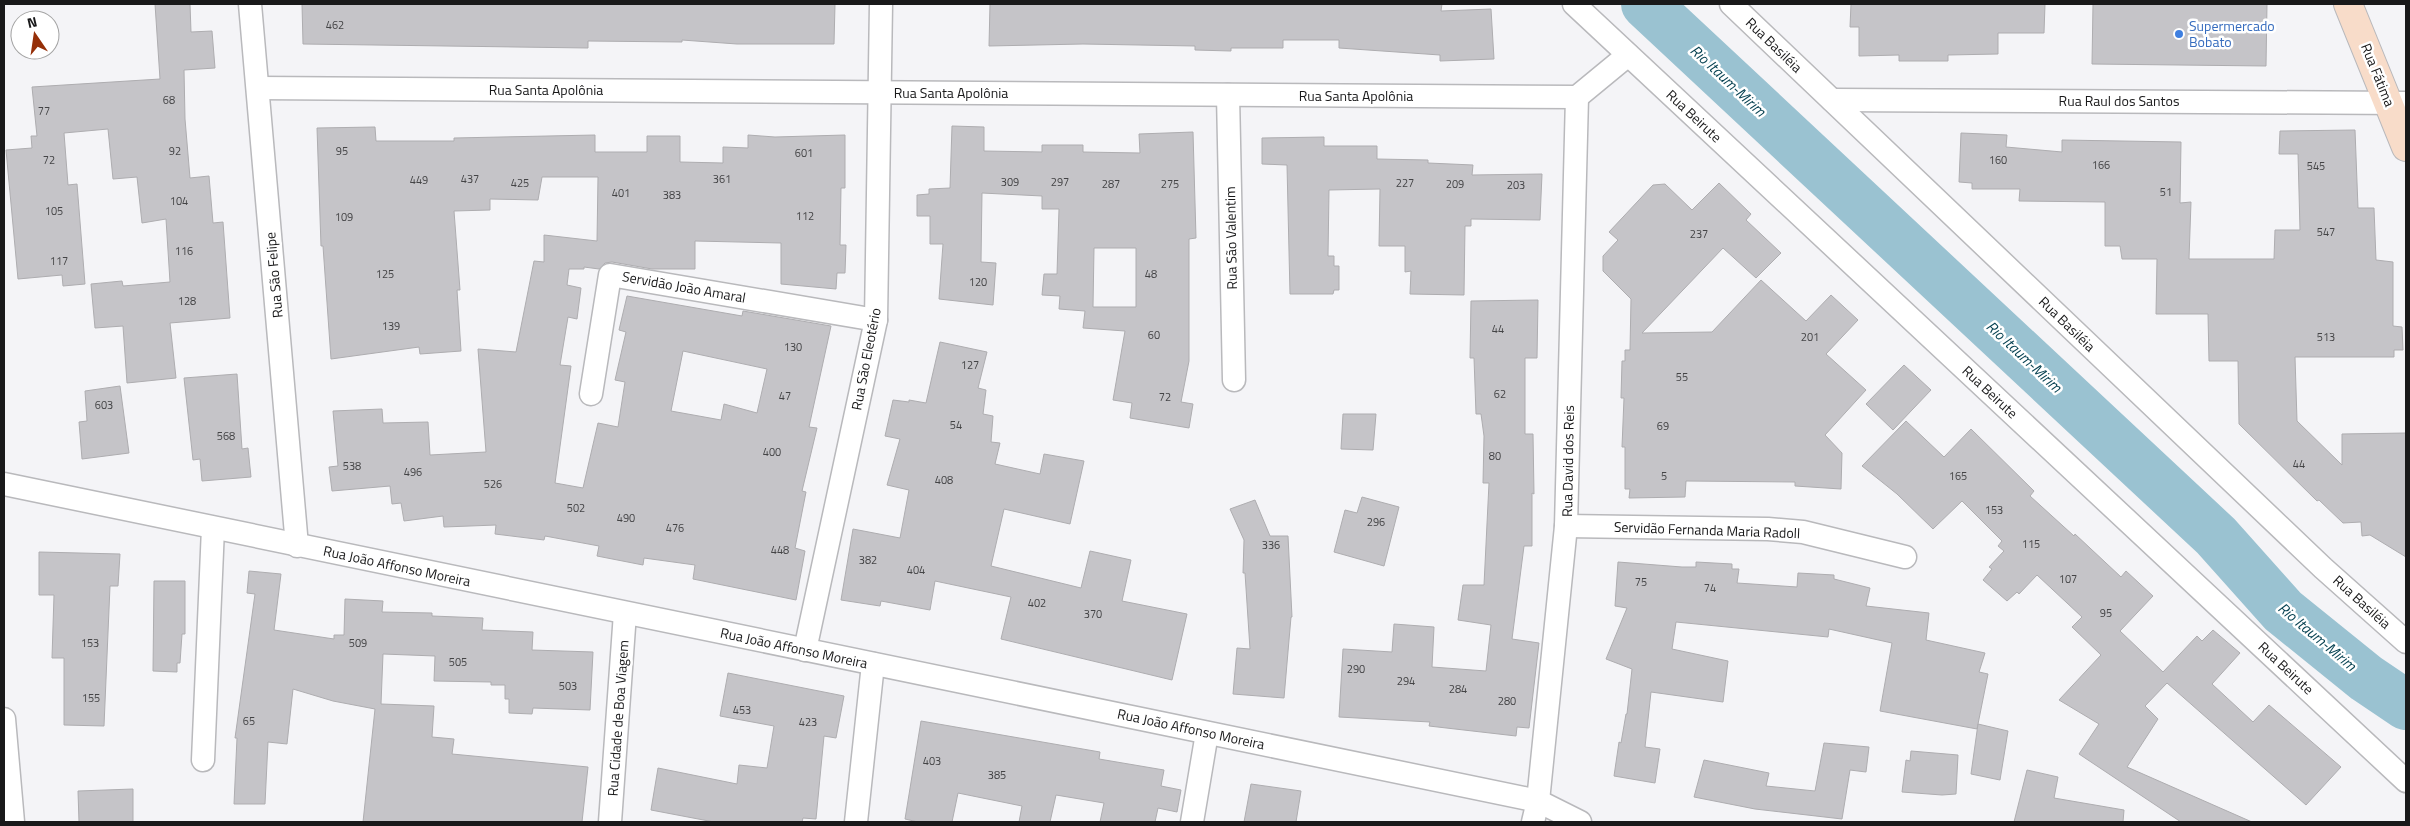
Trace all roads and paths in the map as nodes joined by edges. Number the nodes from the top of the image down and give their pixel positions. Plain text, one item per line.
1 (250, 4) edge
2 (881, 4) edge
3 (1574, 4) edge
4 (1731, 4) edge
5 (2348, 4) edge
6 (1628, 55) junction
7 (258, 88) junction
8 (881, 92) junction
9 (1228, 95) junction
10 (1577, 97) junction
11 (1832, 100) junction
12 (2398, 103) edge
13 (2406, 147) edge
14 (876, 320) junction
15 (1234, 380) dead end
16 (591, 394) dead end
17 (4, 484) edge
18 (1566, 526) junction
19 (213, 528) junction
20 (297, 546) junction
21 (1906, 557) dead end
22 (625, 613) junction
23 (2406, 642) edge
24 (804, 650) junction
25 (873, 664) junction
26 (4, 719) edge
27 (1207, 733) junction
28 (203, 760) dead end
29 (2406, 780) edge
30 (1536, 812) edge
31 (13, 822) edge
32 (610, 822) edge
33 (856, 822) edge
34 (1192, 822) edge
35 (1580, 822) edge

1 - 7 street, Rua São Felipe
2 - 8 street, Rua São Eleotério
3 - 6 street, Rua Beirute
4 - 11 street, Rua Basiléia
5 - 12 main road, Rua Fátima
6 - 10 street
6 - 29 street, Rua Beirute
7 - 8 street, Rua Santa Apolônia
7 - 20 street, Rua São Felipe
8 - 9 street, Rua Santa Apolônia
8 - 14 street, Rua São Eleotério
9 - 10 street, Rua Santa Apolônia
9 - 15 street, Rua São Valentim
10 - 18 street, Rua David dos Reis
11 - 12 street, Rua Raul dos Santos
11 - 23 street, Rua Basiléia
12 - 13 main road, Rua Fátima
14 - 16 street, Servidão João Amaral
14 - 24 street, Rua São Eleotério
17 - 19 street, Rua João Affonso Moreira
18 - 21 street, Servidão Fernanda Maria Radoll
18 - 30 street, Rua David dos Reis
19 - 20 street, Rua João Affonso Moreira
19 - 28 street
20 - 22 street, Rua João Affonso Moreira
22 - 24 street, Rua João Affonso Moreira
22 - 32 street, Rua Cidade de Boa Viagem
24 - 25 street, Rua João Affonso Moreira
25 - 27 street, Rua João Affonso Moreira
25 - 33 street
26 - 31 street
27 - 30 street, Rua João Affonso Moreira
27 - 34 street
30 - 35 street, Rua João Affonso Moreira

